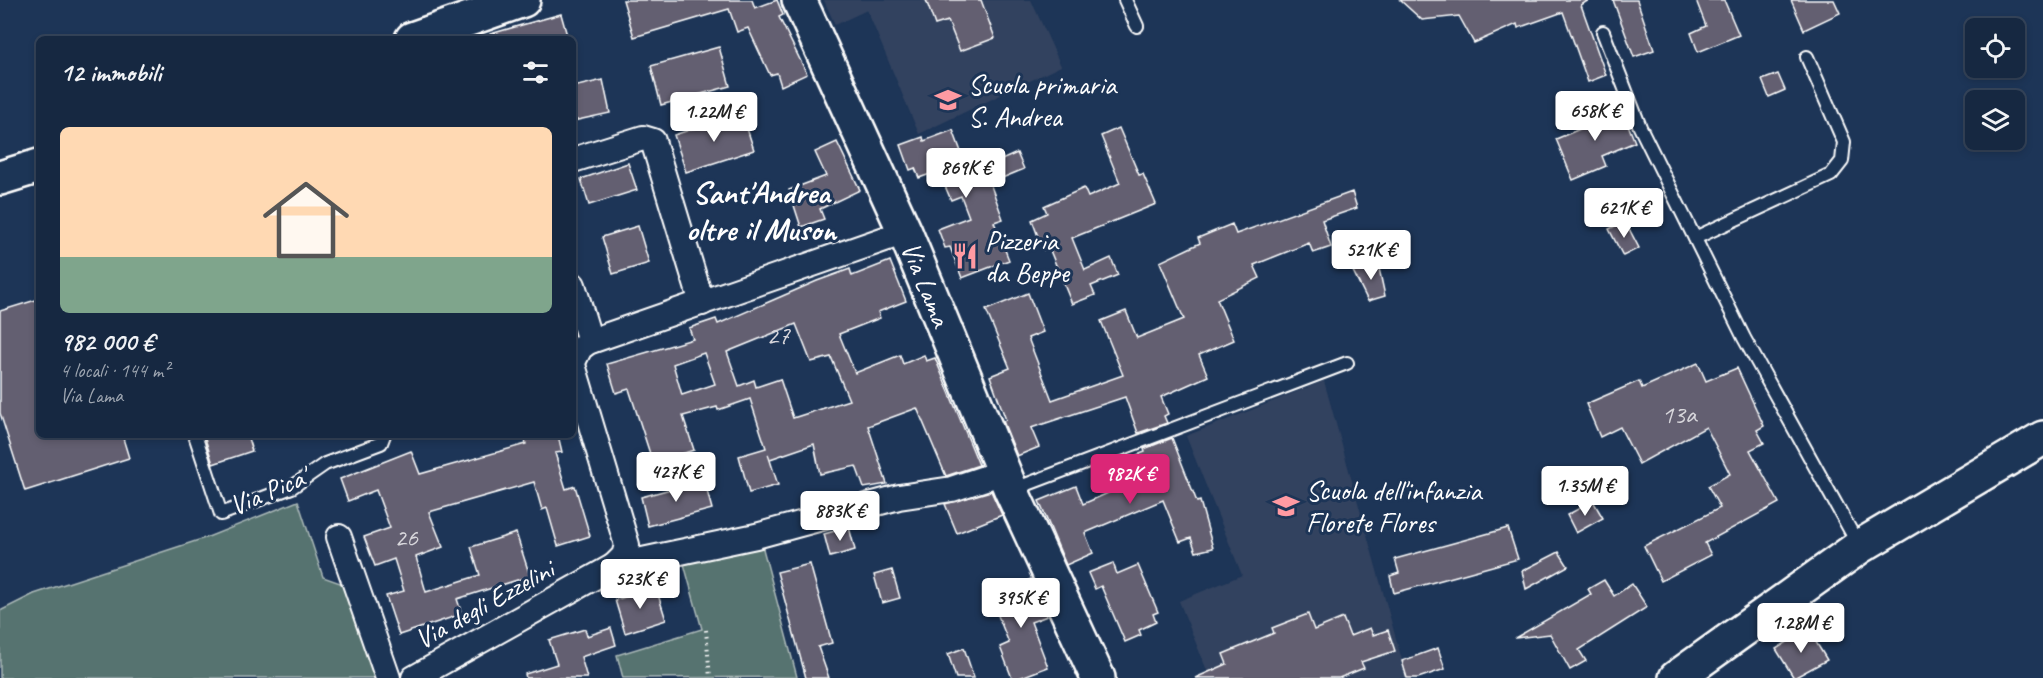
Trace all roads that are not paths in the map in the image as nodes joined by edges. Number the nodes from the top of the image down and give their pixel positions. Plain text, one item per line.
1 (523, 0) edge
2 (799, 0) edge
3 (1125, 0) edge
4 (1137, 26) dead end
5 (1603, 32) dead end
6 (421, 36) edge
7 (1807, 57) dead end
8 (576, 159) edge
9 (36, 167) edge
10 (0, 178) edge
11 (905, 232) junction
12 (1695, 238) junction
13 (702, 303) junction
14 (576, 339) edge
15 (577, 357) edge
16 (1347, 363) dead end
17 (196, 438) edge
18 (383, 438) edge
19 (2043, 438) edge
20 (1007, 481) junction
21 (339, 537) dead end
22 (1859, 547) junction
23 (614, 566) junction
24 (388, 678) edge
25 (414, 678) edge
26 (1098, 678) edge
27 (1676, 678) edge

1 - 6 street
2 - 11 street, Via Lama
3 - 4 lane
5 - 12 lane
7 - 12 lane
8 - 13 street
9 - 10 street
11 - 13 street
11 - 20 street, Via Lama
12 - 22 lane
13 - 15 street
14 - 15 street
15 - 23 street
16 - 20 lane
17 - 18 lane, Via Pica'
19 - 22 street
20 - 23 street, Via degli Ezzelini
20 - 26 street, Via Lama
21 - 24 street
22 - 27 street
23 - 25 street, Via degli Ezzelini

